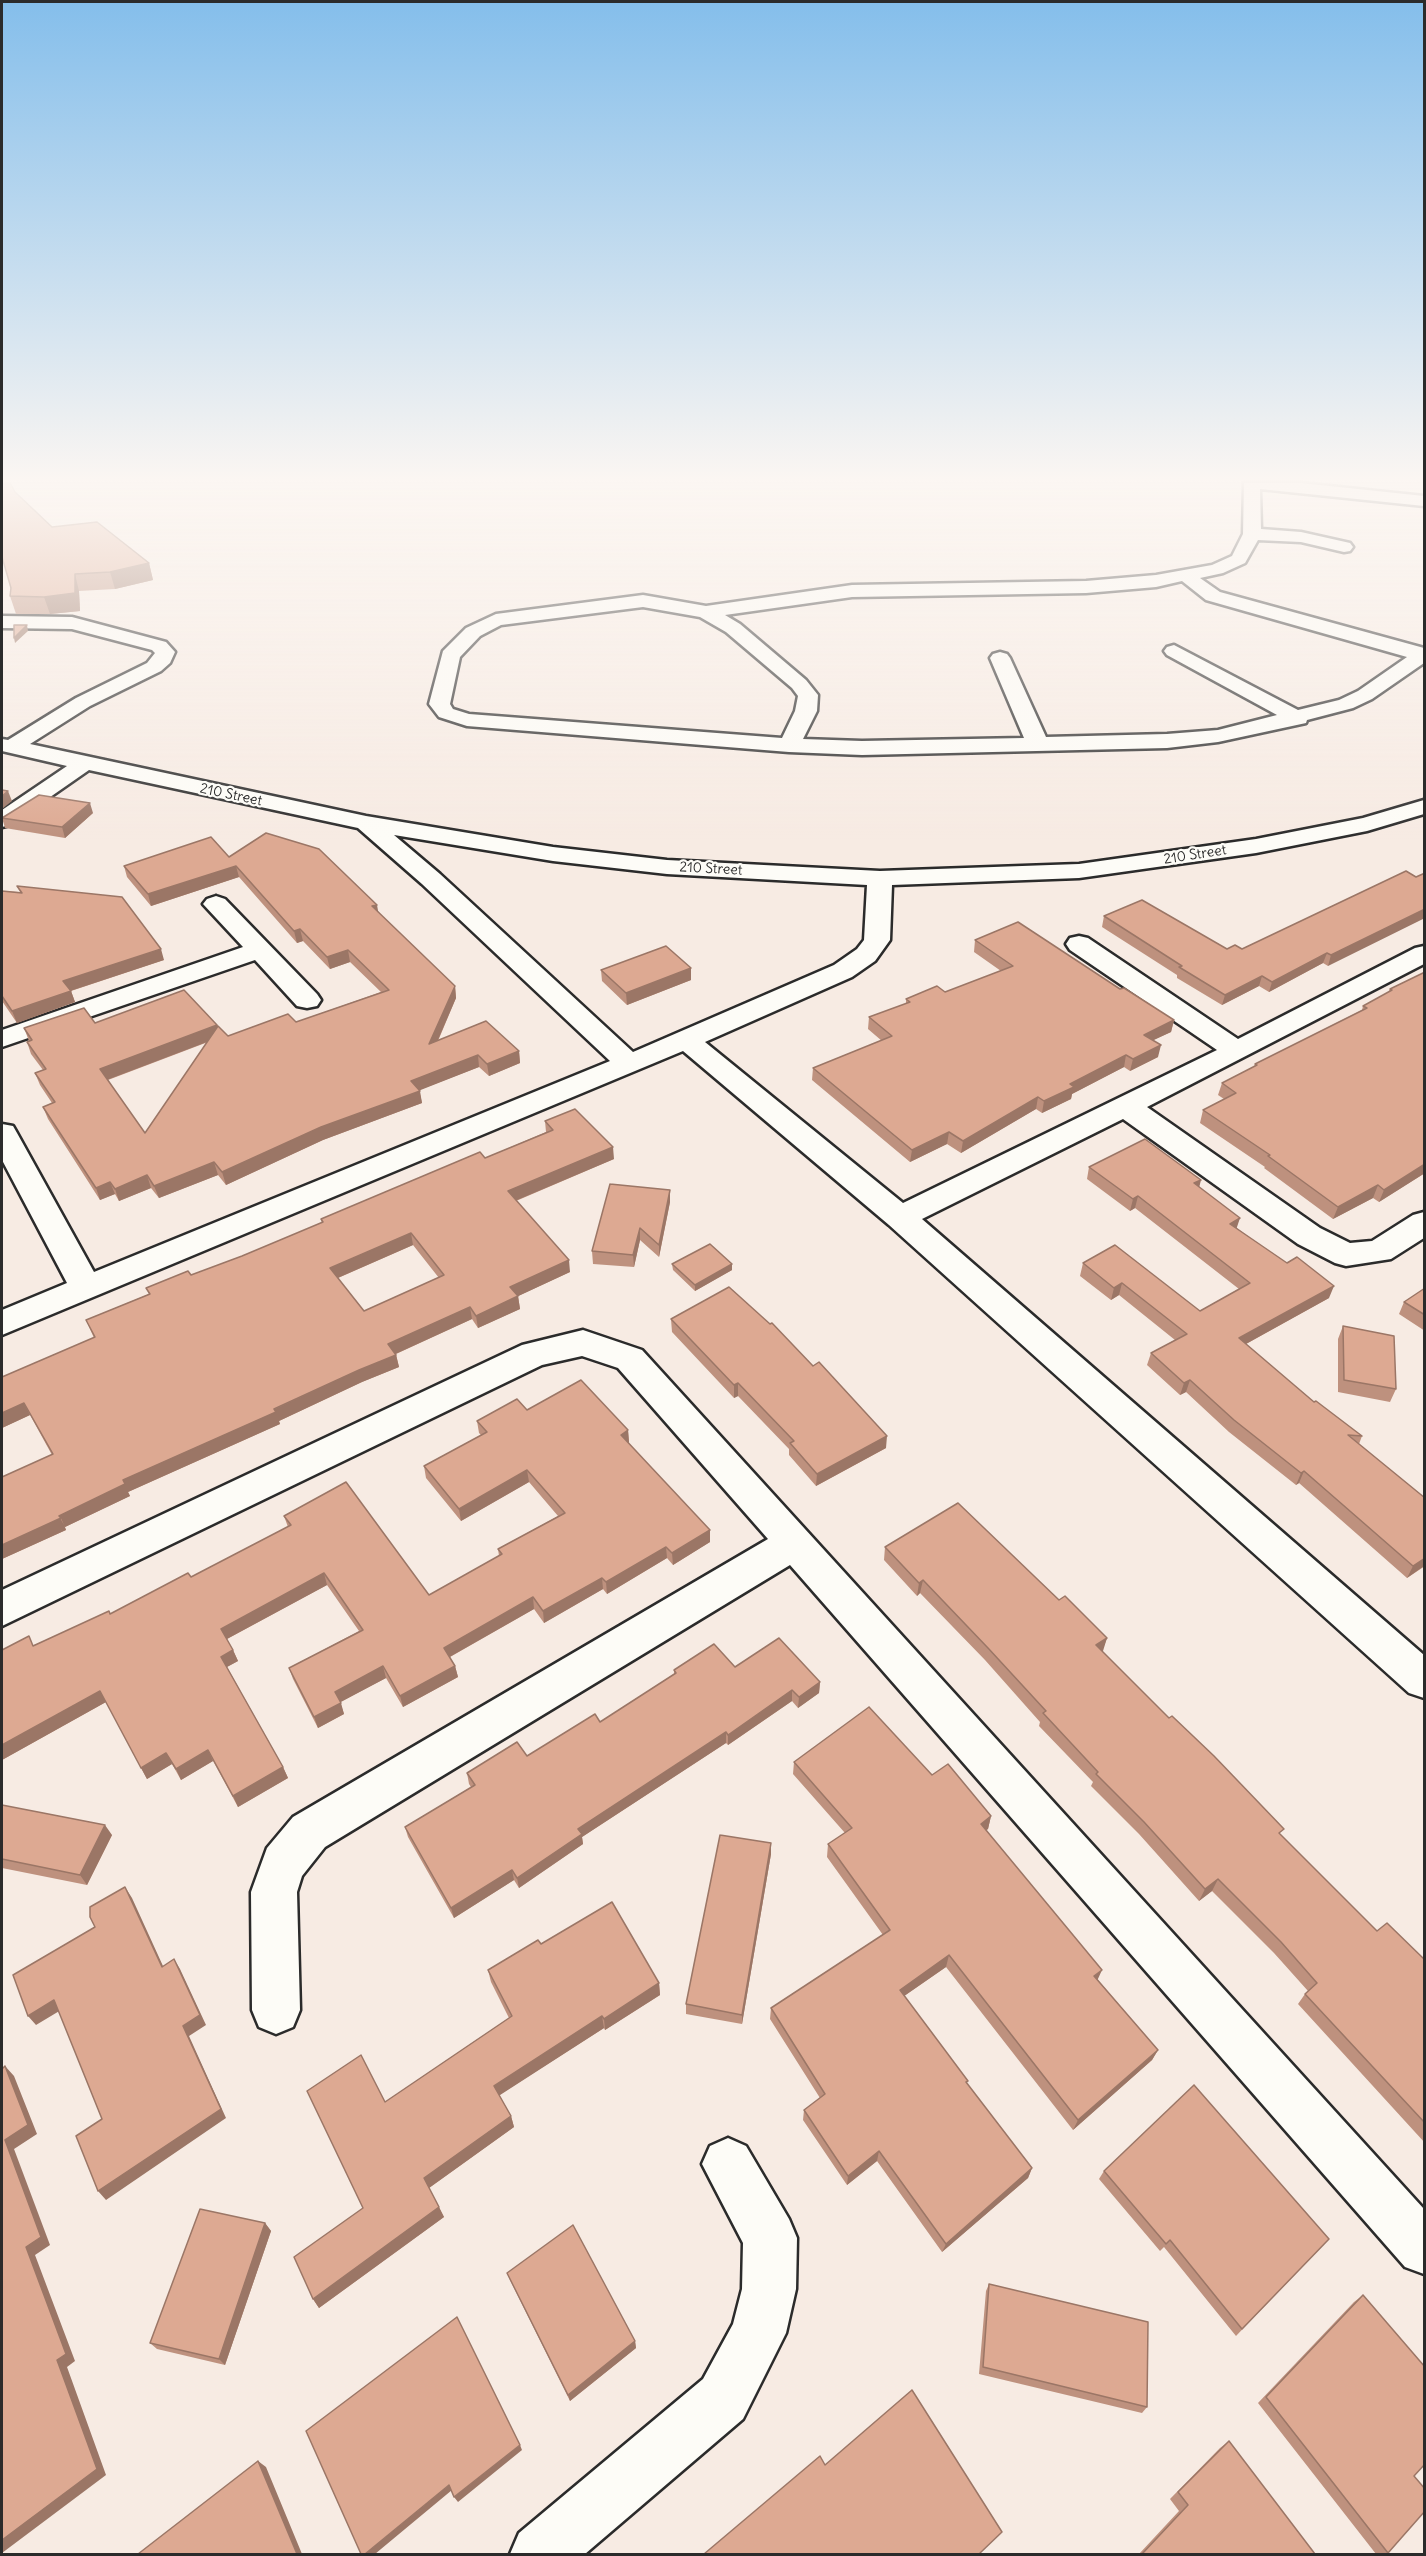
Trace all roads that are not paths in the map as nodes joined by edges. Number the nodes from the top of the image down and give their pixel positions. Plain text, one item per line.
1 (633, 602) edge
2 (650, 602) edge
3 (774, 602) edge
4 (1235, 602) edge
5 (706, 612) junction
6 (2, 622) edge
7 (1174, 651) dead end
8 (1423, 655) edge
9 (1000, 657) dead end
10 (1298, 718) junction
11 (1038, 744) junction
12 (789, 745) junction
13 (6, 746) edge
14 (84, 764) junction
15 (1425, 807) edge
16 (2, 820) edge
17 (366, 823) junction
18 (880, 878) junction
19 (216, 904) dead end
20 (1079, 944) dead end
21 (260, 950) junction
22 (1425, 954) edge
23 (307, 1000) dead end
24 (2, 1039) edge
25 (686, 1040) junction
26 (1237, 1051) junction
27 (628, 1063) junction
28 (1125, 1106) junction
29 (2, 1133) edge
30 (900, 1217) junction
31 (1425, 1223) edge
32 (86, 1288) junction
33 (2, 1323) edge
34 (794, 1543) junction
35 (2, 1609) edge
36 (1425, 1680) edge
37 (276, 2010) dead end
38 (728, 2164) dead end
39 (1425, 2248) edge
40 (540, 2554) edge

1 - 12 street
2 - 5 street
3 - 5 street
4 - 8 street
5 - 12 street
6 - 13 street
7 - 10 street
8 - 10 street
9 - 11 street
10 - 11 street
11 - 12 street
13 - 14 street, 210 Street
14 - 16 street
14 - 17 street, 210 Street
15 - 18 street, 210 Street
17 - 18 street, 210 Street
17 - 27 street
18 - 25 street
19 - 21 street
20 - 26 street
21 - 23 street
21 - 24 street
22 - 26 street
25 - 27 street
25 - 30 street
26 - 28 street
27 - 32 street
28 - 30 street
28 - 31 street
29 - 32 street
30 - 36 street
32 - 33 street
34 - 35 street
34 - 37 street
34 - 39 street
38 - 40 street

